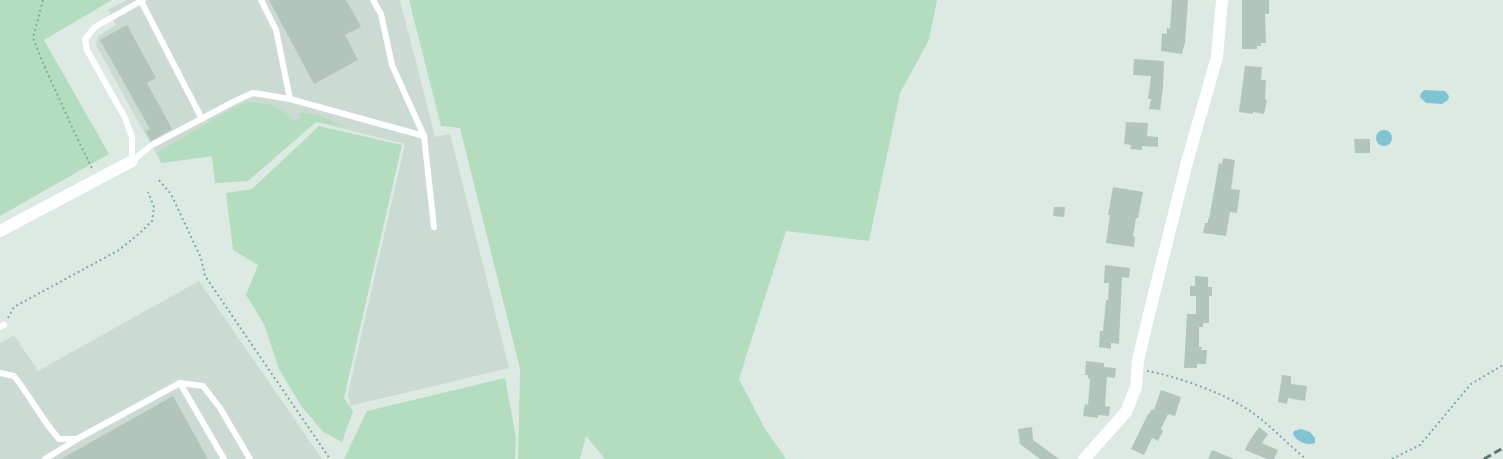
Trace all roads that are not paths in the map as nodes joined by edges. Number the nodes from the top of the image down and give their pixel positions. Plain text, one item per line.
1 (142, 0) edge
2 (261, 0) edge
3 (373, 0) edge
4 (1222, 0) edge
5 (290, 99) junction
6 (202, 119) junction
7 (424, 136) junction
8 (132, 161) junction
9 (434, 227) dead end
10 (0, 231) edge
11 (0, 373) edge
12 (180, 383) junction
13 (77, 439) junction
14 (45, 459) edge
15 (224, 459) edge
16 (250, 459) edge
17 (1084, 459) edge

1 - 6 lane
1 - 8 lane
2 - 5 lane
3 - 7 lane
4 - 17 street
5 - 6 lane
5 - 7 lane
6 - 8 lane
7 - 9 lane
8 - 10 street
11 - 13 lane
12 - 13 lane
12 - 15 lane
12 - 16 lane
13 - 14 lane

